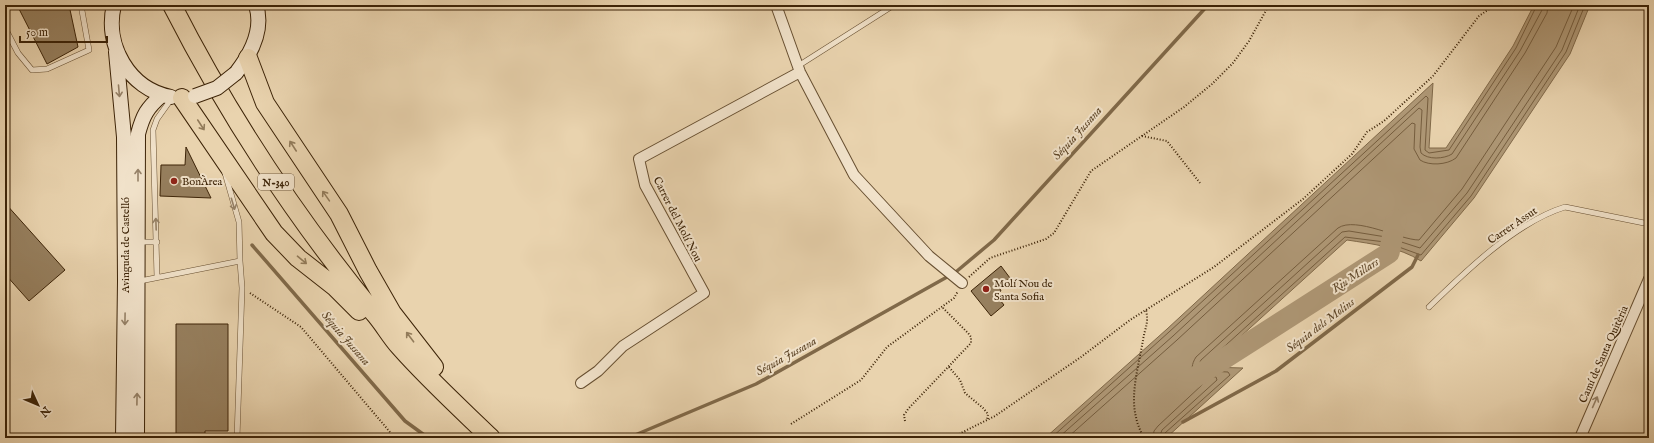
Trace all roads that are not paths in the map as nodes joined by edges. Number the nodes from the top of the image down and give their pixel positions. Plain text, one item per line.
1 (81, 5) edge
2 (114, 5) edge
3 (172, 5) edge
4 (256, 5) edge
5 (776, 5) edge
6 (894, 5) edge
7 (5, 28) edge
8 (116, 52) junction
9 (248, 58) junction
10 (799, 69) junction
11 (178, 97) junction
12 (219, 153) junction
13 (1649, 224) edge
14 (138, 242) junction
15 (157, 242) junction
16 (240, 261) junction
17 (157, 277) junction
18 (1649, 279) edge
19 (138, 281) junction
20 (962, 283) road end
21 (1429, 307) dead end
22 (399, 346) junction
23 (581, 383) dead end
24 (454, 403) junction
25 (123, 438) edge
26 (136, 438) edge
27 (237, 438) edge
28 (492, 438) edge
29 (1580, 438) edge

1 - 7 lane
2 - 8 main road
3 - 22 highway, N-340
4 - 9 main road
5 - 10 street
6 - 10 lane
8 - 11 main road
8 -> 25 main road, Avinguda de Castelló
9 - 11 main road, bridge
24 -> 9 highway
10 - 20 street
10 - 23 street, Carrer del Molí Nou
11 -> 12 highway
14 -> 11 main road, Avinguda de Castelló
15 -> 11 lane
12 -> 16 lane
12 -> 22 highway
13 - 21 lane, Carrer Assut
14 - 15 lane
14 - 19 main road, Avinguda de Castelló
15 - 17 lane
16 - 17 lane
16 - 27 lane
17 - 19 lane
29 -> 18 street, Camí de Santa Quitèria
26 -> 19 main road, Avinguda de Castelló
22 - 24 highway, N-340
24 - 28 highway, N-340

